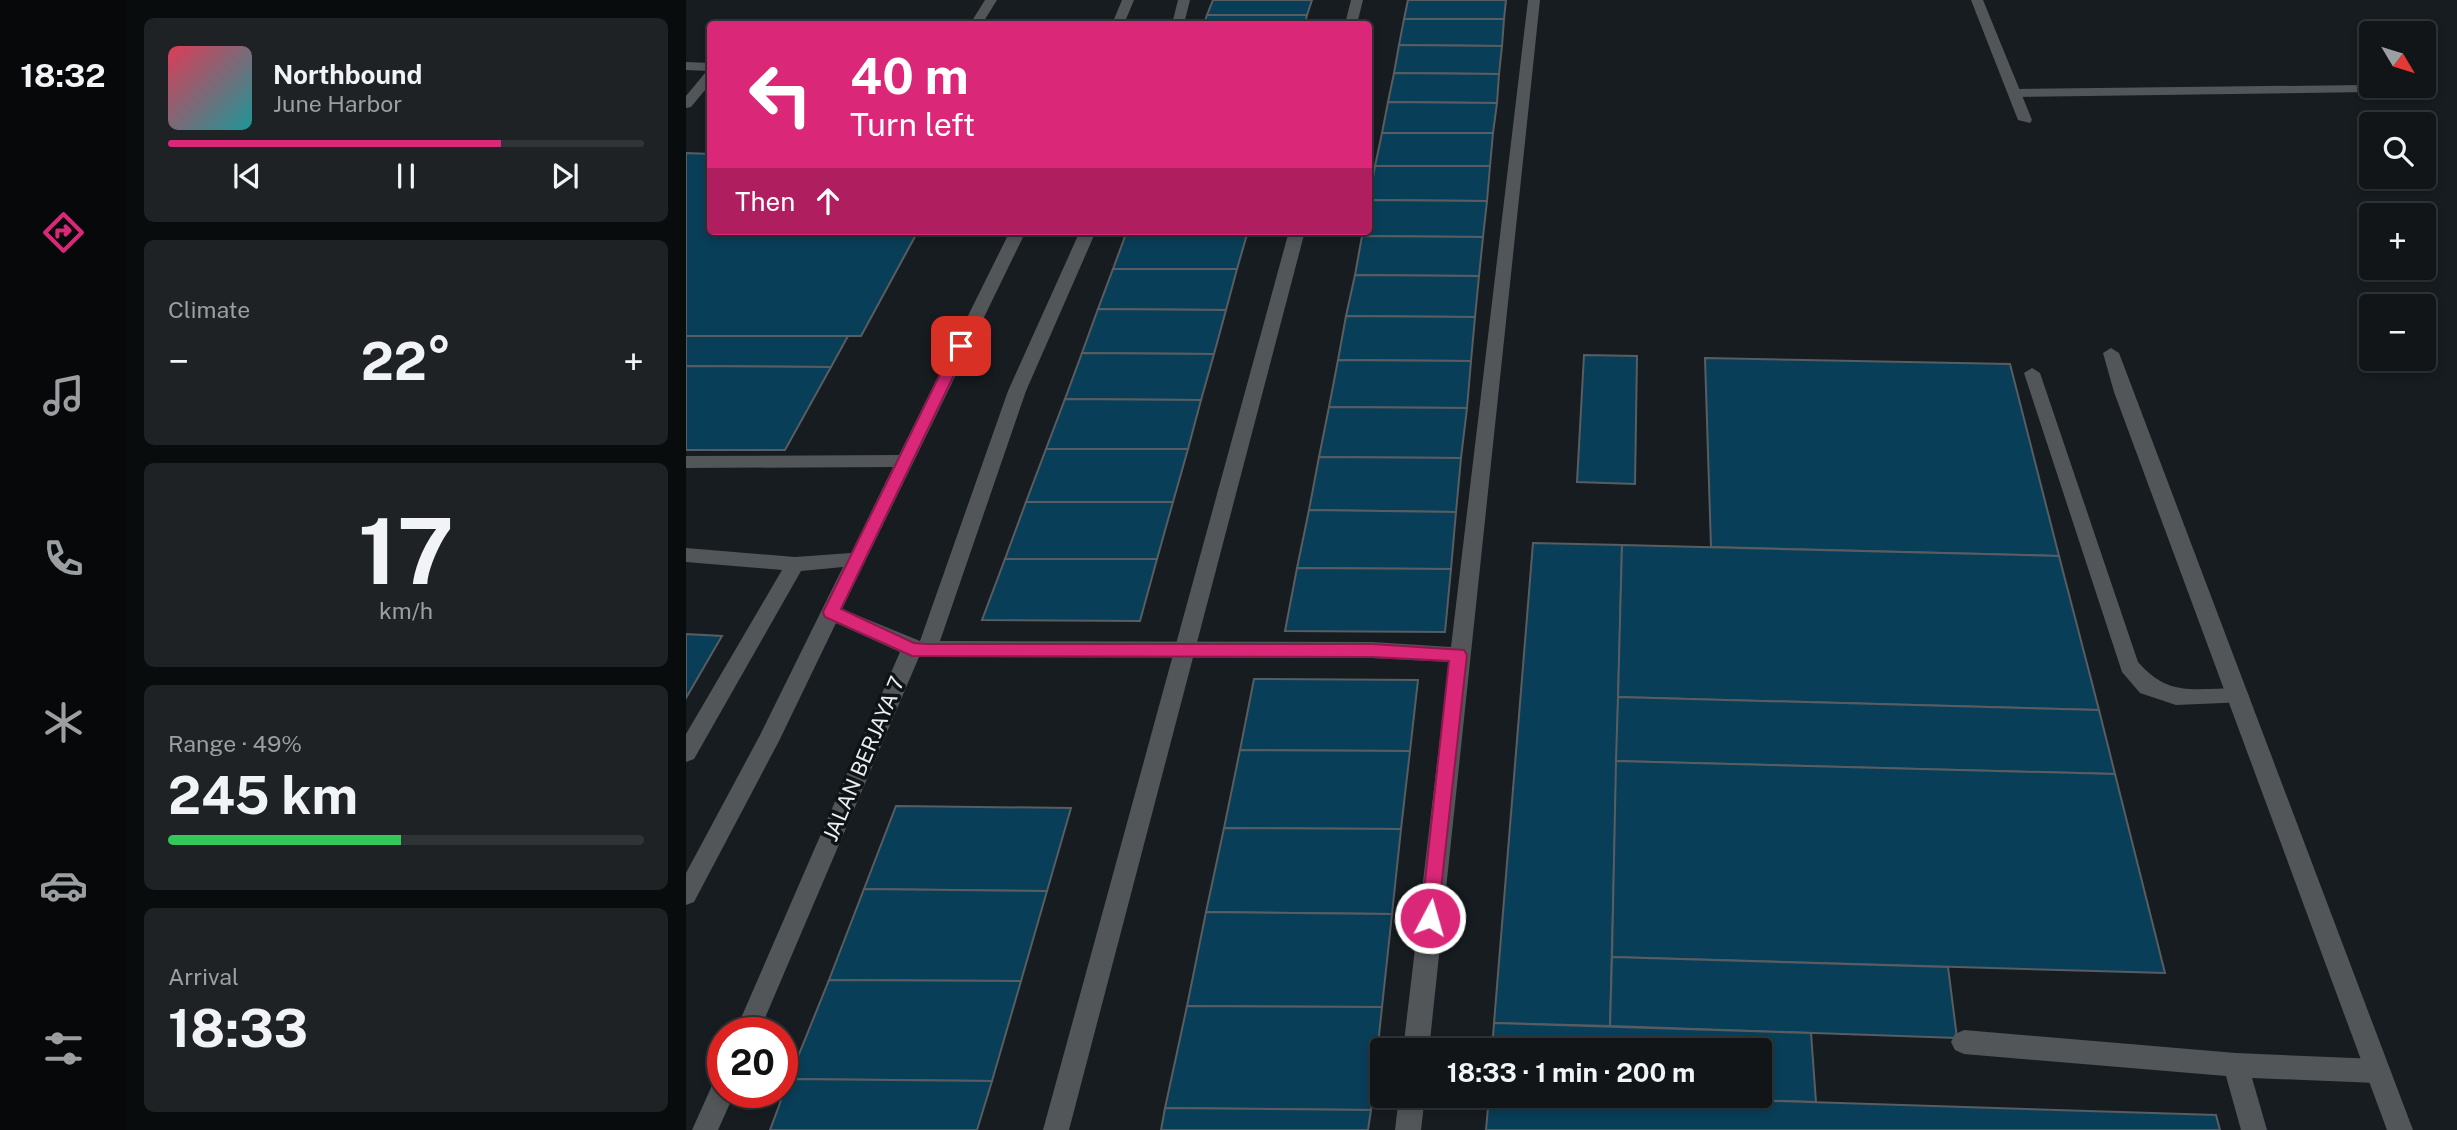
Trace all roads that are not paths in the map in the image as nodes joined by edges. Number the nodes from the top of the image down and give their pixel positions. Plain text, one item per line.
1 (991, 0) edge
2 (1128, 0) edge
3 (1184, 0) edge
4 (1357, 0) edge
5 (1534, 0) edge
6 (1977, 0) edge
7 (978, 21) edge
8 (1119, 21) edge
9 (1179, 21) edge
10 (1352, 21) edge
11 (686, 66) edge
12 (707, 67) edge
13 (707, 80) edge
14 (2359, 89) edge
15 (2015, 93) junction
16 (686, 104) edge
17 (2025, 120) dead end
18 (1016, 235) edge
19 (1086, 235) edge
20 (1296, 235) edge
21 (2111, 353) dead end
22 (2032, 373) dead end
23 (904, 461) junction
24 (686, 462) edge
25 (686, 555) edge
26 (857, 559) junction
27 (795, 564) junction
28 (831, 612) junction
29 (1187, 649) junction
30 (919, 650) junction
31 (1458, 655) junction
32 (2239, 696) junction
33 (686, 752) edge
34 (686, 895) edge
35 (754, 1017) edge
36 (1417, 1038) edge
37 (1964, 1042) dead end
38 (2236, 1065) junction
39 (2377, 1071) junction
40 (715, 1108) edge
41 (1411, 1108) edge
42 (705, 1130) edge
43 (1056, 1130) edge
44 (1408, 1130) edge
45 (2254, 1130) edge
46 (2400, 1130) edge

1 - 7 street
2 - 8 street
3 - 9 street
4 - 10 street
5 - 31 street
6 - 15 street
11 - 12 street
13 - 16 street
14 - 15 street
15 - 17 street
18 - 23 street
19 - 30 street
20 - 29 street
21 - 32 street
22 - 32 street
23 - 24 street
23 - 26 street
25 - 27 street
26 - 27 street
26 - 28 street
27 - 33 street
28 - 30 street, JALAN BERJAYA 7
28 - 34 street
29 - 30 street
29 - 31 street
29 - 43 street
30 - 35 street, JALAN BERJAYA 7
31 - 36 street
32 - 39 street
37 - 38 street
38 - 39 street
38 - 45 street
39 - 46 street
40 - 42 street
41 - 44 street

